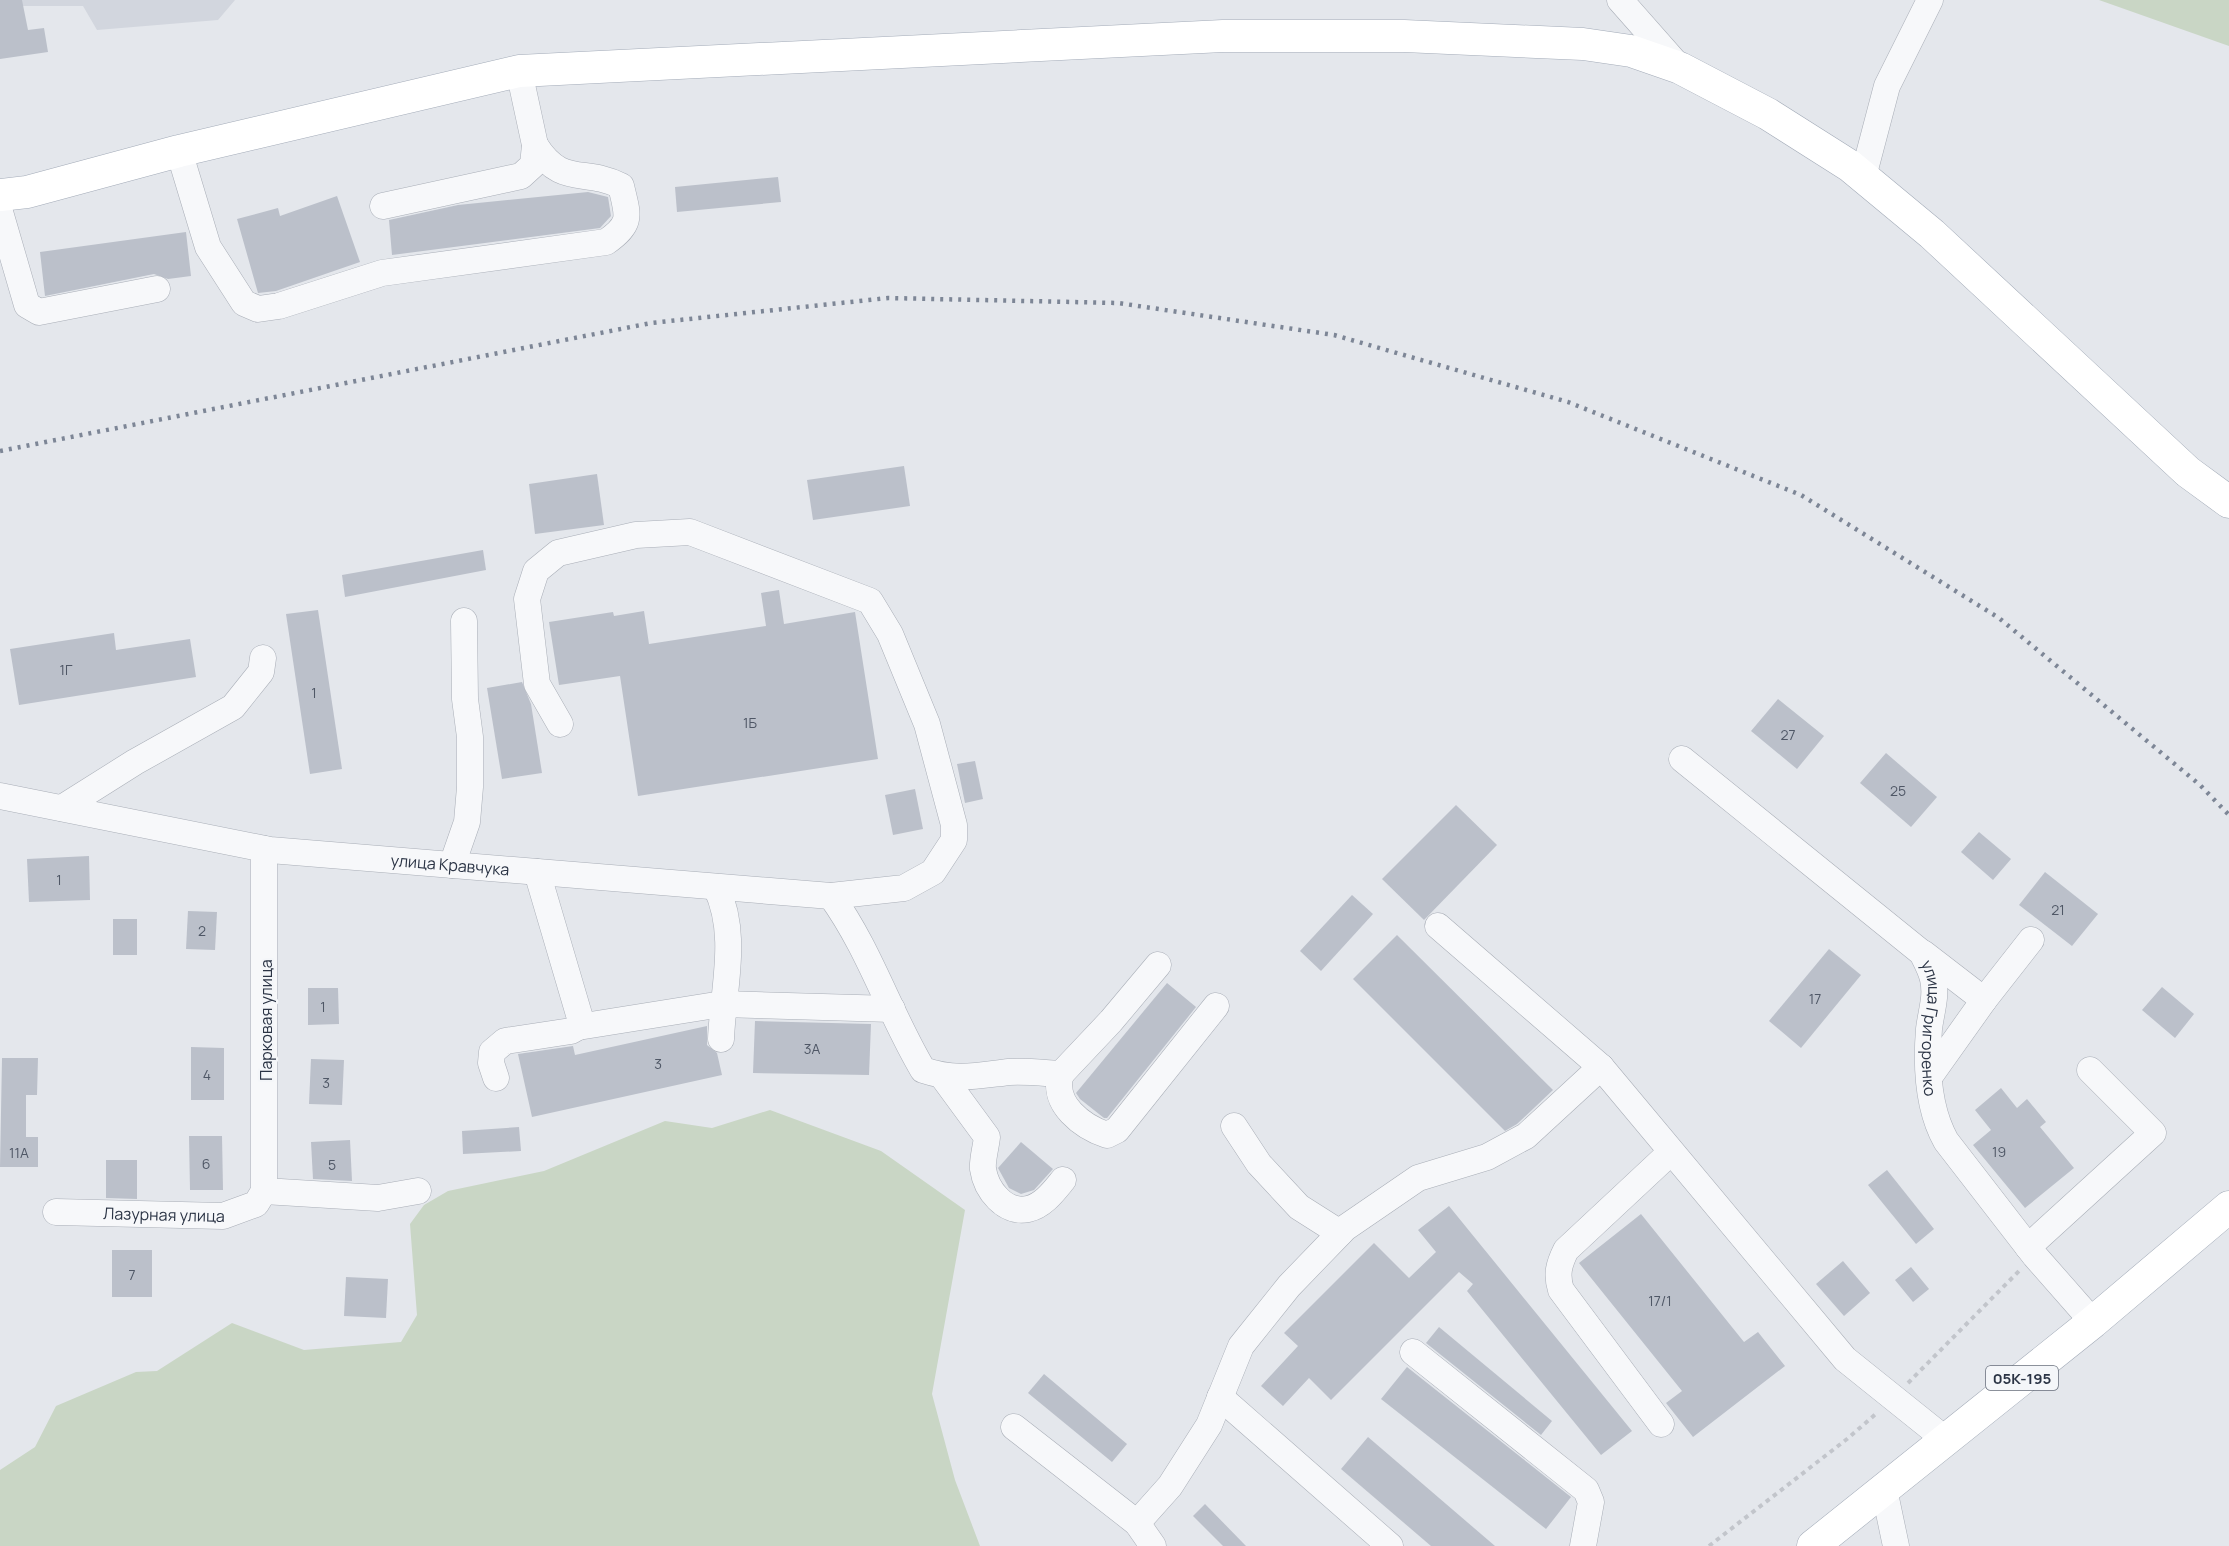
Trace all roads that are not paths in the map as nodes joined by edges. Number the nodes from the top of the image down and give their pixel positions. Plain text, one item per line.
1 (1620, 0) edge
2 (1930, 0) edge
3 (1680, 68) junction
4 (519, 71) junction
5 (535, 145) junction
6 (180, 151) junction
7 (1863, 177) junction
8 (0, 195) edge
9 (382, 206) dead end
10 (0, 212) edge
11 (156, 290) dead end
12 (2229, 502) edge
13 (464, 621) dead end
14 (263, 658) dead end
15 (560, 724) dead end
16 (1682, 759) dead end
17 (0, 796) edge
18 (62, 808) junction
19 (264, 849) junction
20 (452, 865) junction
21 (537, 872) junction
22 (716, 887) junction
23 (831, 896) junction
24 (1438, 926) dead end
25 (2031, 940) dead end
26 (1922, 953) junction
27 (1158, 965) dead end
28 (1984, 1000) junction
29 (722, 1004) junction
30 (1216, 1006) dead end
31 (892, 1009) junction
32 (578, 1027) junction
33 (721, 1039) dead end
34 (1601, 1067) junction
35 (2090, 1070) dead end
36 (1060, 1074) junction
37 (1930, 1076) junction
38 (943, 1077) junction
39 (496, 1078) dead end
40 (1234, 1126) dead end
41 (1671, 1152) junction
42 (1063, 1180) dead end
43 (264, 1191) junction
44 (418, 1191) dead end
45 (2229, 1207) edge
46 (56, 1212) dead end
47 (1340, 1233) junction
48 (2028, 1247) junction
49 (2093, 1322) junction
50 (1413, 1352) dead end
51 (1220, 1398) junction
52 (1661, 1424) dead end
53 (1014, 1427) dead end
54 (1946, 1440) junction
55 (1884, 1489) junction
56 (1137, 1523) junction
57 (1153, 1546) edge
58 (1390, 1546) edge
59 (1583, 1546) edge
60 (1813, 1546) edge
61 (1896, 1546) edge

1 - 3 lane
2 - 7 lane
3 - 4 main road
3 - 7 main road
4 - 5 lane
4 - 6 main road
5 - 6 lane
5 - 9 lane
6 - 8 main road
7 - 12 main road
10 - 11 lane
13 - 20 lane
14 - 18 lane
15 - 23 lane, улица Кравчука
16 - 26 lane, улица Григоренко
17 - 18 lane, улица Кравчука
18 - 19 lane, улица Кравчука
19 - 20 lane, улица Кравчука
19 - 43 lane, Парковая улица
20 - 21 lane, улица Кравчука
21 - 22 lane, улица Кравчука
21 - 32 lane
22 - 23 lane, улица Кравчука
22 - 29 lane
23 - 31 lane
24 - 34 lane
25 - 28 lane
26 - 28 lane
26 - 37 lane, улица Григоренко
27 - 36 lane
28 - 37 lane
29 - 31 lane
29 - 32 lane
29 - 33 lane
30 - 36 lane
31 - 38 lane
32 - 39 lane
34 - 41 lane
34 - 47 lane
35 - 48 lane
36 - 38 lane
37 - 48 lane, улица Григоренко
38 - 42 lane
40 - 47 lane
41 - 52 lane
41 - 54 lane
43 - 44 lane
43 - 46 lane, Лазурная улица
45 - 49 main road, 05К-195
47 - 51 lane
48 - 49 lane, улица Григоренко
49 - 54 main road, 05К-195
50 - 59 lane
51 - 56 lane
51 - 58 lane
53 - 56 lane
54 - 55 main road, 05К-195
55 - 60 main road, 05К-195
55 - 61 lane
56 - 57 lane

